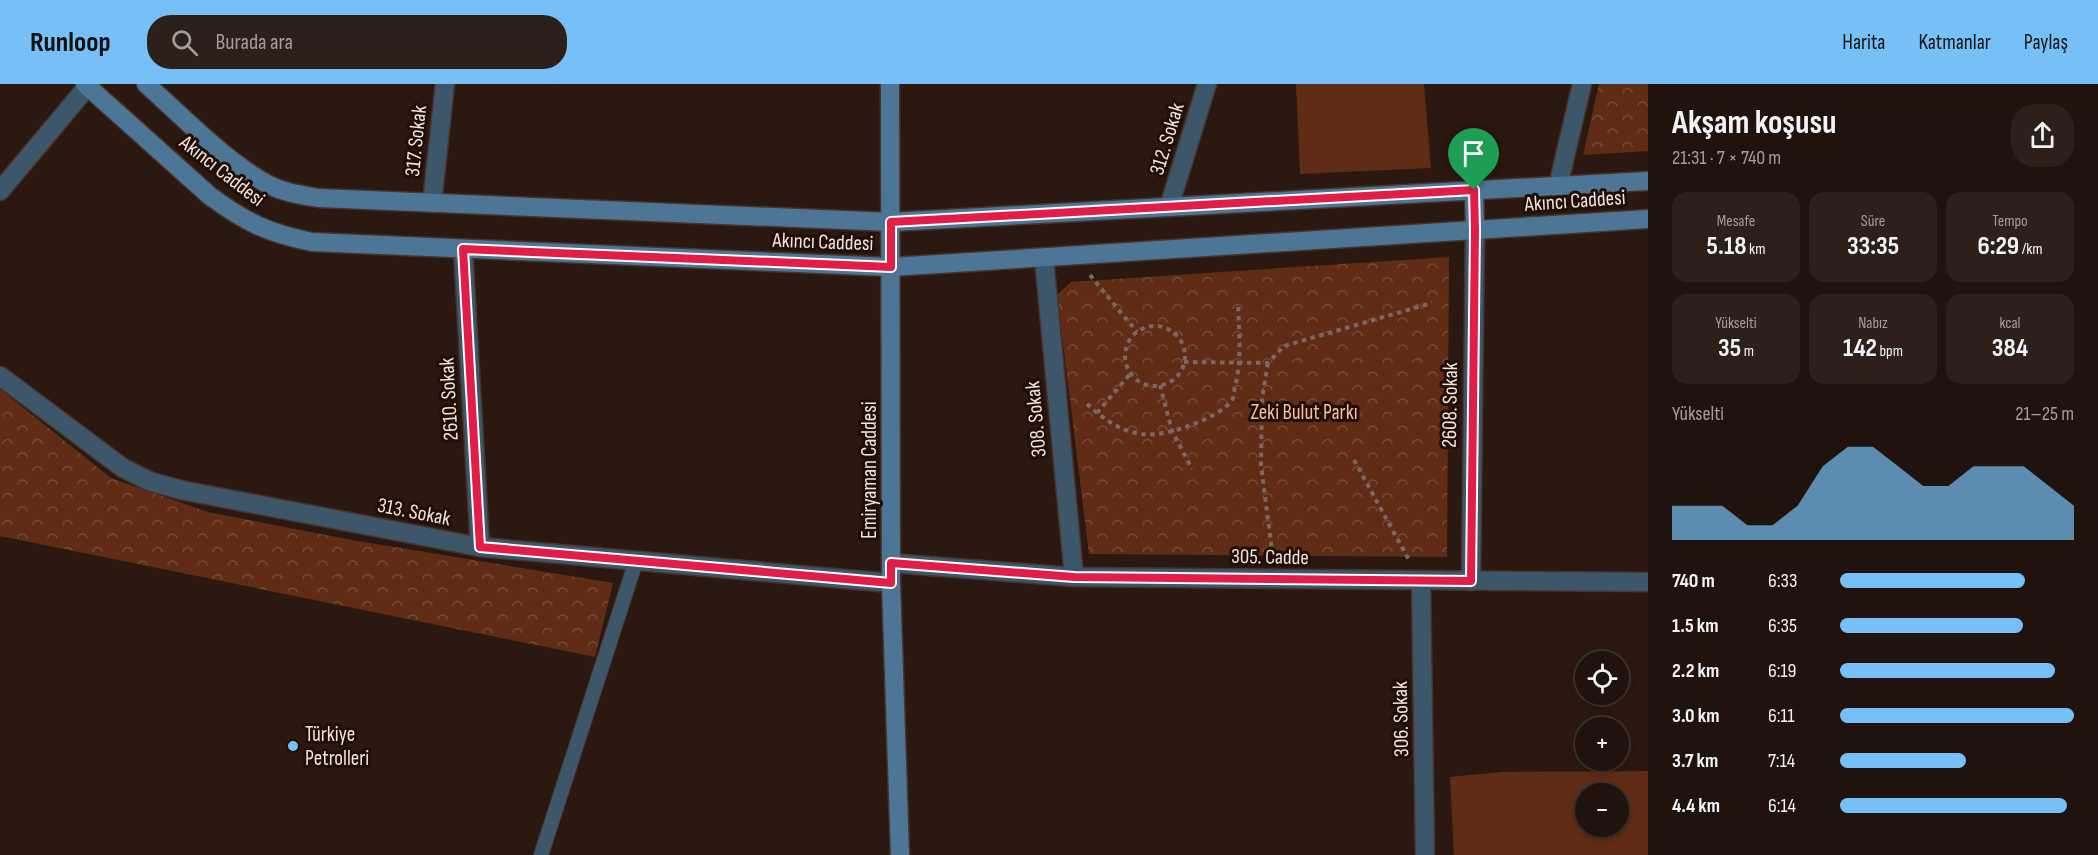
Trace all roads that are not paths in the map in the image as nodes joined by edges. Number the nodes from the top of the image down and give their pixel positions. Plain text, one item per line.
1 (146, 84) edge
2 (445, 84) edge
3 (890, 84) edge
4 (1207, 84) edge
5 (1582, 84) edge
6 (86, 85) edge
7 (1648, 181) edge
8 (1558, 186) junction
9 (1474, 190) junction
10 (0, 191) edge
11 (432, 203) junction
12 (1169, 207) junction
13 (1648, 219) edge
14 (891, 222) junction
15 (1475, 230) junction
16 (463, 249) junction
17 (1044, 258) junction
18 (891, 267) junction
19 (0, 376) edge
20 (480, 547) junction
21 (636, 561) junction
22 (891, 563) junction
23 (1074, 577) junction
24 (1421, 581) junction
25 (1471, 581) junction
26 (1648, 582) edge
27 (891, 583) junction
28 (542, 855) edge
29 (900, 855) edge
30 (1425, 855) edge

1 - 11 street, Akıncı Caddesi
2 - 11 street, 317. Sokak
3 - 14 street, Emiryaman Caddesi
4 - 12 street, 312. Sokak
5 - 8 street
6 - 10 street
6 - 16 street, Akıncı Caddesi
7 - 8 street, Akıncı Caddesi
8 - 9 street, Akıncı Caddesi
9 - 12 street, Akıncı Caddesi
9 - 15 street
11 - 14 street, Akıncı Caddesi
12 - 14 street, Akıncı Caddesi
13 - 15 street, Akıncı Caddesi
14 - 18 street, Emiryaman Caddesi
15 - 17 street, Akıncı Caddesi
15 - 25 street, 2608. Sokak
16 - 18 street, Akıncı Caddesi
16 - 20 street, 2610. Sokak
17 - 18 street, Akıncı Caddesi
17 - 23 street, 308. Sokak
18 - 22 street, Emiryaman Caddesi
19 - 20 street, 313. Sokak
20 - 21 street, 313. Sokak
21 - 27 street, 313. Sokak
21 - 28 lane
22 - 23 street, 305. Cadde
22 - 27 street, Emiryaman Caddesi
23 - 24 street, 305. Cadde
24 - 25 street, 305. Cadde
24 - 30 street, 306. Sokak
25 - 26 street, 305. Cadde
27 - 29 street, Emiryaman Caddesi

